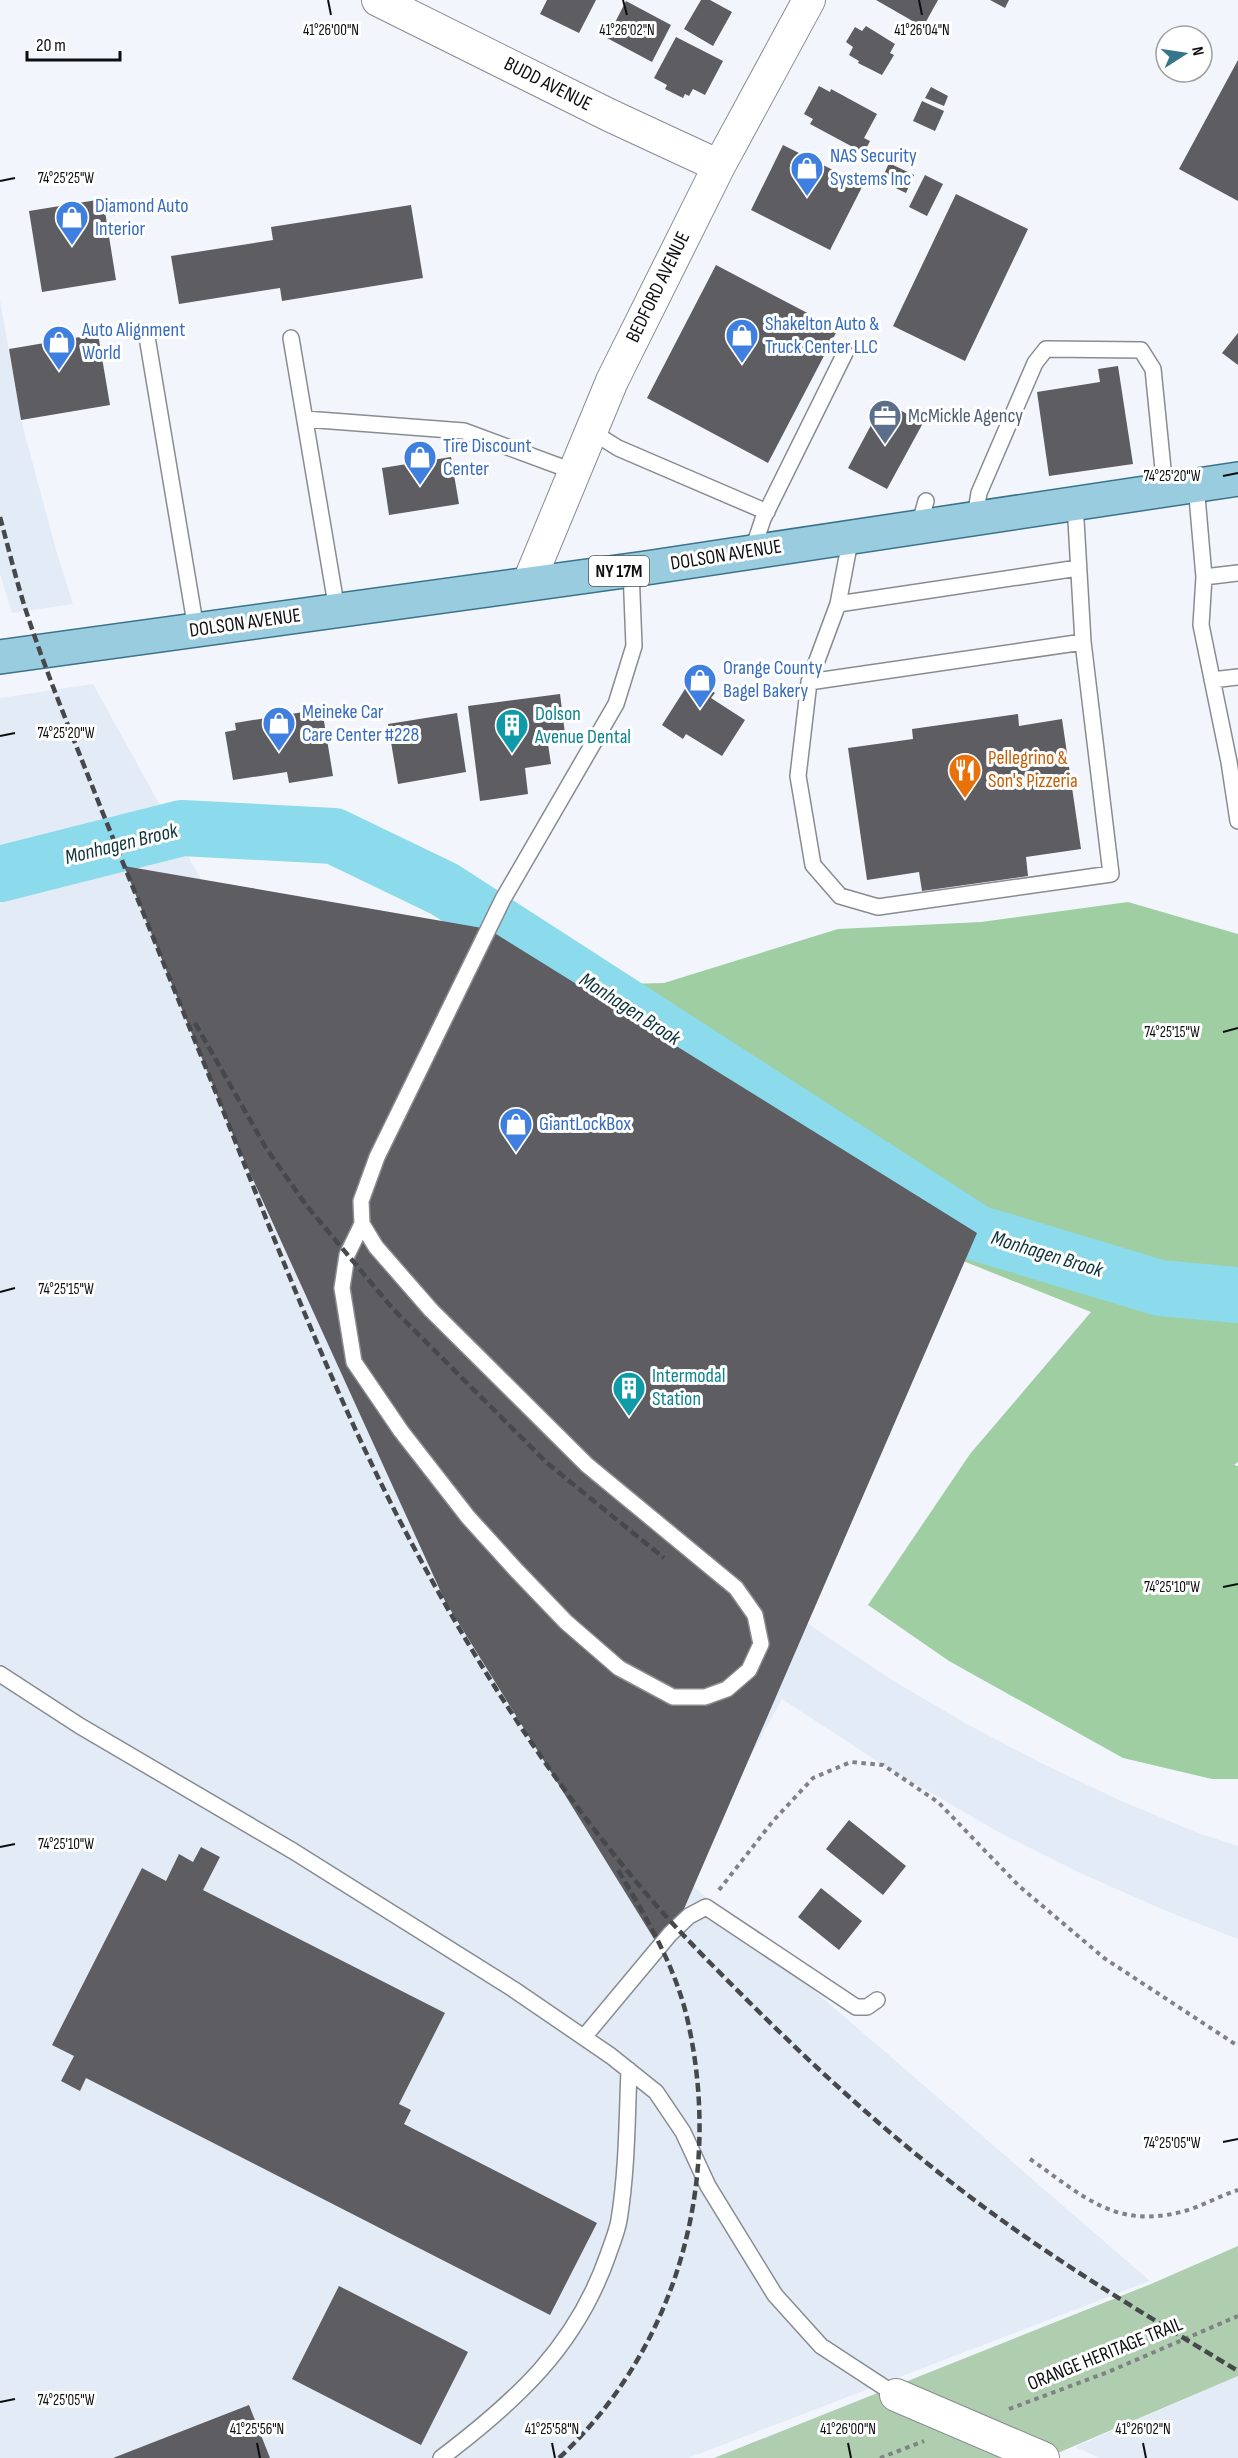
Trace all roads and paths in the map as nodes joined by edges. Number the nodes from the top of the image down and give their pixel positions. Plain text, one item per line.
1 (378, 0) edge
2 (809, 0) edge
3 (719, 166) junction
4 (147, 337) dead end
5 (291, 338) dead end
6 (845, 353) dead end
7 (305, 419) junction
8 (591, 431) junction
9 (574, 472) junction
10 (1238, 479) edge
11 (1180, 487) junction
12 (1075, 503) junction
13 (767, 512) junction
14 (975, 517) junction
15 (851, 536) junction
16 (752, 552) junction
17 (1078, 568) junction
18 (631, 570) junction
19 (1238, 573) edge
20 (1204, 577) junction
21 (528, 584) junction
22 (838, 604) junction
23 (337, 610) junction
24 (196, 630) junction
25 (1083, 642) junction
26 (0, 657) edge
27 (1238, 677) edge
28 (1212, 680) junction
29 (809, 682) junction
30 (1238, 820) edge
31 (362, 1224) junction
32 (0, 1674) edge
33 (706, 1907) junction
34 (877, 2000) dead end
35 (584, 2037) junction
36 (1238, 2046) edge
37 (629, 2070) junction
38 (1030, 2159) dead end
39 (1238, 2190) edge
40 (1238, 2316) edge
41 (896, 2395) joint
42 (1004, 2411) dead end
43 (929, 2439) dead end
44 (441, 2458) edge
45 (880, 2458) edge
46 (1043, 2458) edge

1 - 3 street, BUDD AVENUE
2 - 3 street, BEDFORD AVENUE
3 - 8 street, BEDFORD AVENUE
4 - 24 lane
5 - 7 lane
6 - 13 lane
7 - 9 lane
7 - 23 lane
8 - 9 street, BEDFORD AVENUE
8 - 13 lane
9 - 21 street, BEDFORD AVENUE
10 - 11 main road, DOLSON AVENUE / NY 17M
11 - 12 main road, DOLSON AVENUE / NY 17M
11 - 14 lane
11 - 20 lane
12 - 14 main road, DOLSON AVENUE / NY 17M
12 - 17 lane
13 - 16 lane
14 - 15 main road, DOLSON AVENUE / NY 17M
15 - 16 main road, DOLSON AVENUE / NY 17M
15 - 22 lane
16 - 18 main road, DOLSON AVENUE / NY 17M
17 - 22 lane
17 - 25 lane
18 - 21 main road, DOLSON AVENUE / NY 17M
18 - 31 lane
19 - 20 lane
20 - 28 lane
21 - 23 main road, DOLSON AVENUE / NY 17M
22 - 29 lane
23 - 24 main road, DOLSON AVENUE / NY 17M
24 - 26 main road, DOLSON AVENUE / NY 17M
25 - 29 lane
25 - 29 lane
27 - 28 lane
28 - 30 lane
31 - 31 lane
32 - 35 lane
33 - 34 lane
33 - 35 lane
33 - 36 path
35 - 37 lane
37 - 41 lane
37 - 44 lane
38 - 39 path
40 - 42 path, ORANGE HERITAGE TRAIL
41 - 46 street
43 - 45 path

